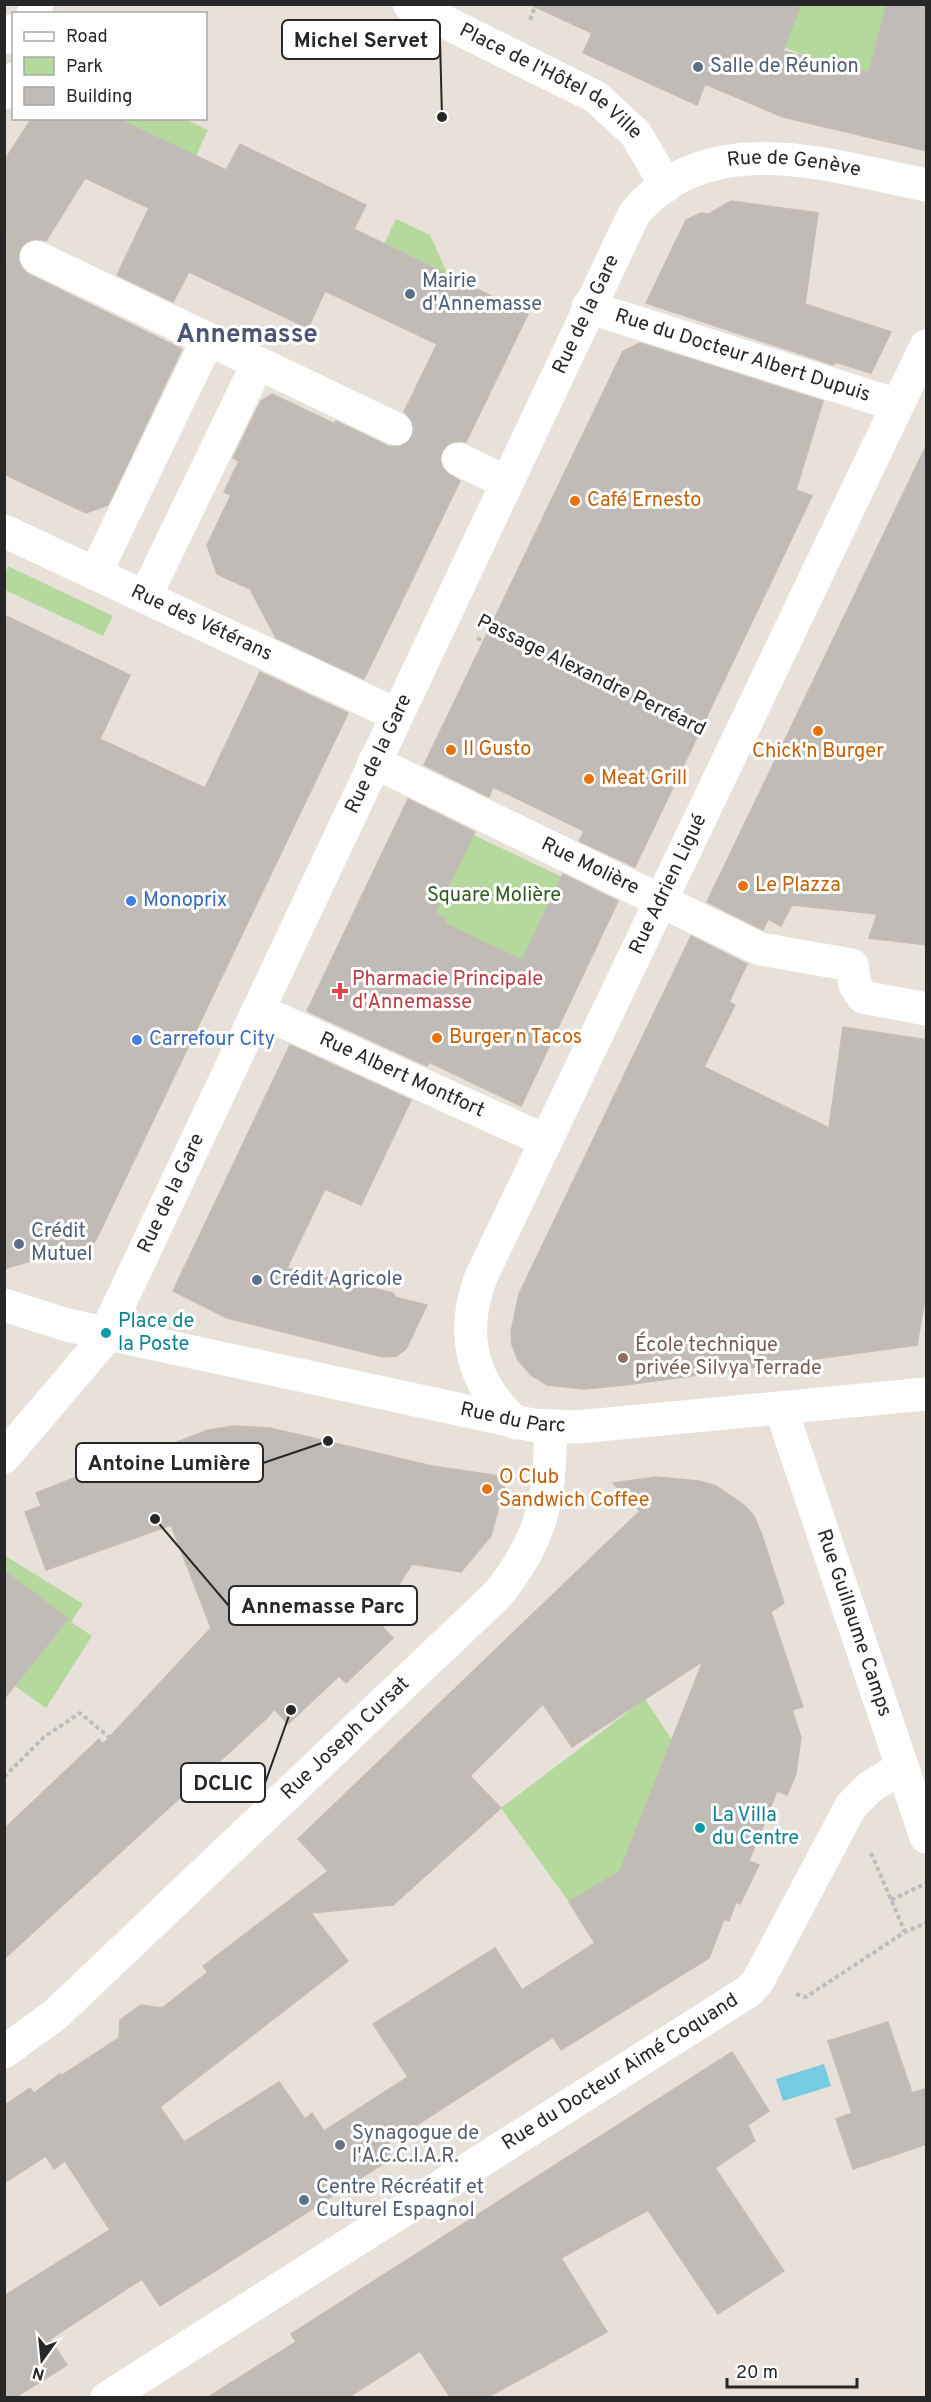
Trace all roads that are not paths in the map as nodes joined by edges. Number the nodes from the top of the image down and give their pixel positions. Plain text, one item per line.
1 (409, 4) edge
2 (927, 185) edge
3 (666, 186) junction
4 (36, 256) tunnel mouth
5 (588, 307) junction
6 (208, 339) junction
7 (927, 346) edge
8 (258, 363) junction
9 (897, 405) junction
10 (396, 429) tunnel mouth
11 (458, 459) tunnel mouth
12 (506, 482) junction
13 (4, 531) edge
14 (95, 574) junction
15 (145, 597) junction
16 (397, 716) junction
17 (374, 762) junction
18 (660, 899) junction
19 (927, 1009) edge
20 (258, 1010) junction
21 (544, 1140) junction
22 (4, 1305) edge
23 (105, 1333) junction
24 (927, 1394) edge
25 (781, 1409) junction
26 (516, 1422) junction
27 (550, 1427) junction
28 (4, 1456) edge
29 (902, 1767) junction
30 (927, 1837) edge
31 (4, 2052) edge
32 (106, 2397) edge

1 - 3 street, Place de l'Hôtel de Ville
2 - 3 street, Rue de Genève
3 - 5 street, Rue de la Gare
4 - 6 street
5 - 9 street, Rue du Docteur Albert Dupuis
5 - 12 street, Rue de la Gare
6 - 8 street
6 - 14 street
7 - 9 street, Rue Adrien Ligué
8 - 10 street
8 - 15 street
9 - 18 street, Rue Adrien Ligué
11 - 12 street
12 - 16 street, Rue de la Gare
13 - 14 street, Rue des Vétérans
14 - 15 street, Rue des Vétérans
15 - 16 street, Rue des Vétérans
16 - 17 street, Rue de la Gare
17 - 18 street, Rue Molière
17 - 20 street, Rue de la Gare
18 - 19 street, Rue Molière
18 - 21 street, Rue Adrien Ligué
20 - 21 street, Rue Albert Montfort
20 - 23 street, Rue de la Gare
21 - 26 street, Rue Adrien Ligué
22 - 23 street, Rue du Parc
23 - 26 street, Rue du Parc
23 - 28 street, Rue de la Gare
24 - 25 street, Rue du Parc
25 - 27 street, Rue du Parc
25 - 29 street, Rue Guillaume Camps
26 - 27 street, Rue du Parc
27 - 31 street, Rue Joseph Cursat
29 - 30 street, Rue Guillaume Camps
29 - 32 street, Rue du Docteur Aimé Coquand

